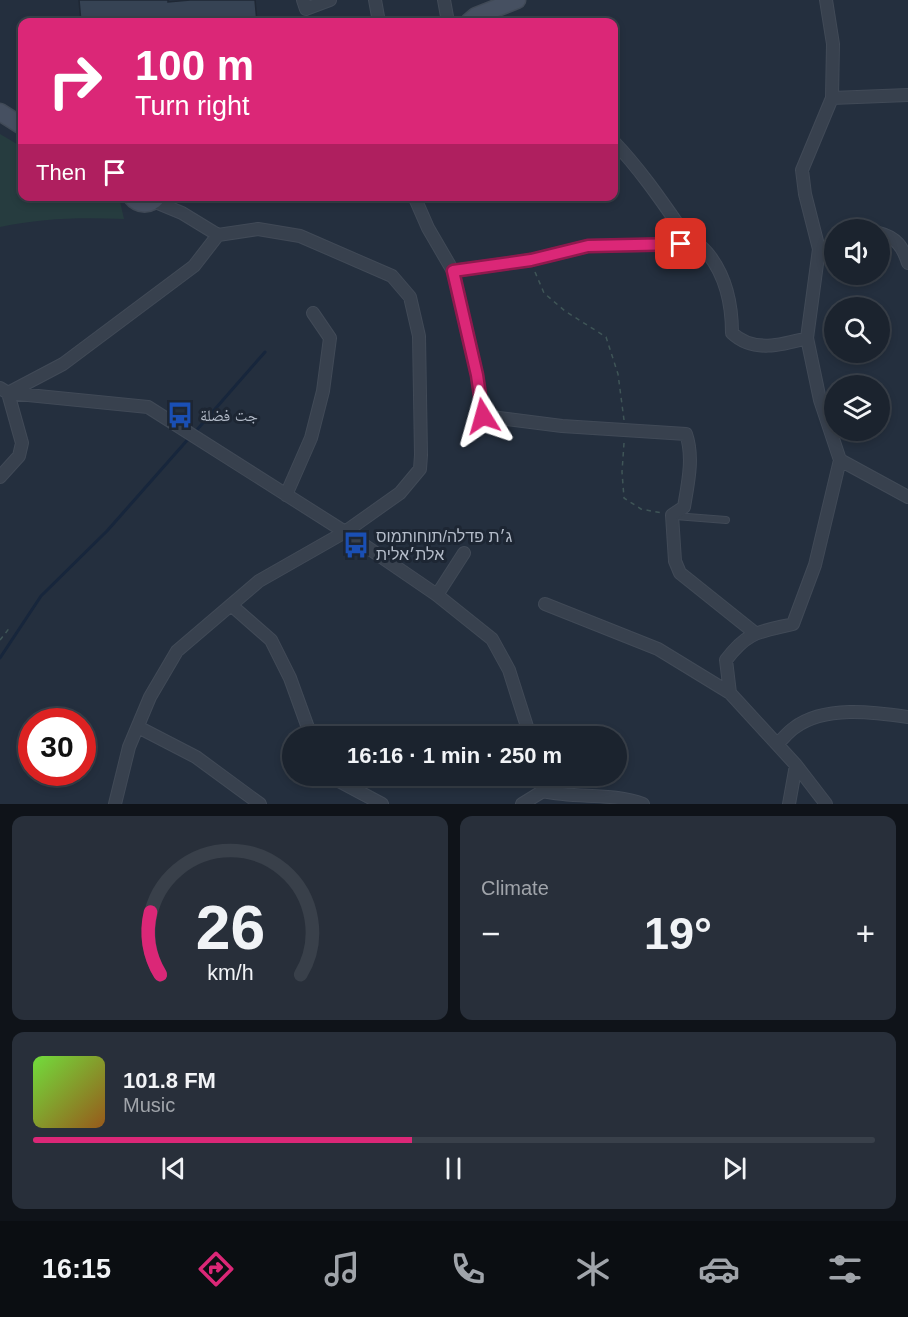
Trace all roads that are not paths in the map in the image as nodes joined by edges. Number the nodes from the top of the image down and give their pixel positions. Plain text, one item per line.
1 (303, 0) edge
2 (330, 0) edge
3 (375, 0) edge
4 (444, 0) edge
5 (517, 0) edge
6 (826, 0) edge
7 (378, 18) edge
8 (447, 18) edge
9 (474, 18) edge
10 (908, 95) edge
11 (832, 98) junction
12 (0, 112) edge
13 (18, 123) edge
14 (0, 124) edge
15 (18, 135) edge
16 (618, 147) edge
17 (136, 201) edge
18 (150, 201) edge
19 (159, 201) edge
20 (416, 201) edge
21 (218, 235) junction
22 (890, 237) edge
23 (697, 244) junction
24 (905, 245) edge
25 (824, 248) edge
26 (819, 249) junction
27 (908, 263) edge
28 (453, 271) junction
29 (314, 313) dead end
30 (807, 338) junction
31 (4, 391) edge
32 (840, 460) junction
33 (0, 477) edge
34 (286, 495) junction
35 (908, 497) edge
36 (672, 515) junction
37 (726, 520) dead end
38 (345, 532) junction
39 (464, 553) dead end
40 (437, 595) junction
41 (545, 604) dead end
42 (231, 605) junction
43 (755, 633) junction
44 (730, 693) junction
45 (908, 717) edge
46 (307, 726) edge
47 (527, 726) edge
48 (138, 727) junction
49 (777, 744) junction
50 (796, 765) junction
51 (348, 786) edge
52 (542, 786) edge
53 (543, 791) junction
54 (115, 804) edge
55 (260, 804) edge
56 (382, 804) edge
57 (522, 804) edge
58 (643, 804) edge
59 (789, 804) edge
60 (826, 804) edge

1 - 2 street
3 - 7 street
4 - 8 street
5 - 9 street
6 - 11 street
10 - 11 street
11 - 26 street
12 - 13 street
14 - 15 street
16 - 23 street
17 - 18 street
19 - 21 street
20 - 28 street
21 - 31 street
21 - 38 street
22 - 24 street
23 - 28 street
23 - 30 street
24 - 27 street
25 - 26 street
26 - 30 street
28 - 36 street
29 - 34 street
30 - 32 street
31 - 33 street
31 - 34 street
32 - 35 street
32 - 43 street
34 - 38 street
36 - 37 lane
36 - 43 street
38 - 40 street
38 - 42 street
39 - 40 street
40 - 47 street
41 - 44 street
42 - 46 street
42 - 48 street
43 - 44 street
44 - 49 street
45 - 49 street
48 - 54 street
48 - 55 street
49 - 50 street
50 - 59 street
50 - 60 street
51 - 56 street
52 - 53 street
53 - 57 street
53 - 58 street

